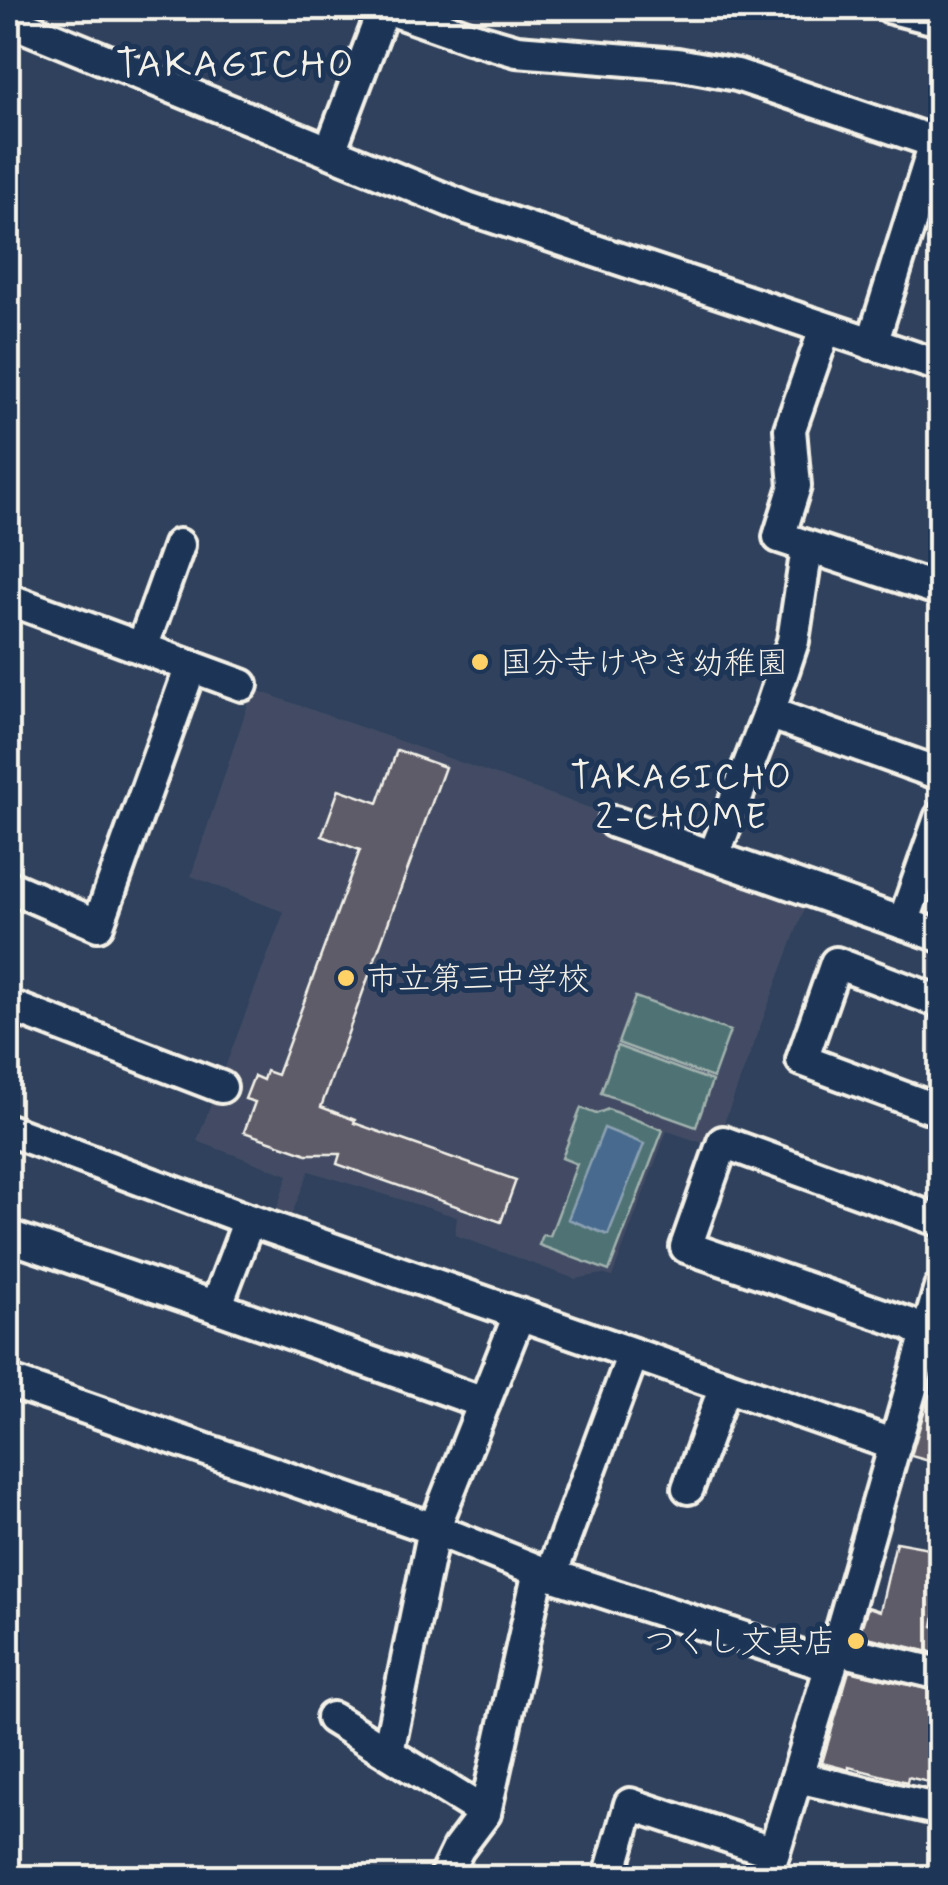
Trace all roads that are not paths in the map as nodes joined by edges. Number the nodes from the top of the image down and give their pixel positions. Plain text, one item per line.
1 (385, 8) edge
2 (892, 8) edge
3 (8, 20) edge
4 (940, 20) edge
5 (938, 144) edge
6 (330, 151) junction
7 (826, 329) junction
8 (872, 344) junction
9 (940, 366) edge
10 (178, 545) dead end
11 (807, 548) junction
12 (940, 590) edge
13 (8, 599) edge
14 (142, 648) junction
15 (190, 666) junction
16 (242, 685) dead end
17 (769, 712) junction
18 (940, 774) edge
19 (940, 818) edge
20 (614, 822) dead end
21 (714, 856) junction
22 (8, 886) edge
23 (904, 923) junction
24 (940, 936) edge
25 (940, 1002) edge
26 (8, 1005) edge
27 (221, 1087) dead end
28 (940, 1111) edge
29 (8, 1130) edge
30 (249, 1220) junction
31 (940, 1221) edge
32 (8, 1236) edge
33 (940, 1288) edge
34 (216, 1307) junction
35 (519, 1315) junction
36 (926, 1335) junction
37 (632, 1354) junction
38 (8, 1380) edge
39 (725, 1386) junction
40 (484, 1403) junction
41 (895, 1445) junction
42 (688, 1488) dead end
43 (434, 1529) junction
44 (545, 1573) junction
45 (833, 1657) junction
46 (940, 1674) edge
47 (332, 1718) dead end
48 (388, 1752) junction
49 (797, 1777) junction
50 (940, 1810) edge
51 (485, 1813) junction
52 (770, 1865) edge
53 (444, 1878) edge
54 (622, 1878) edge

1 - 5 street
1 - 6 street
2 - 4 street
3 - 6 street
5 - 8 street
6 - 7 street
7 - 8 street
7 - 11 street
8 - 9 street
10 - 14 street
11 - 12 street
11 - 17 street
13 - 14 street
14 - 15 street
15 - 16 street
15 - 22 street
17 - 18 street
17 - 21 street
19 - 23 street
20 - 21 street
21 - 23 street
23 - 24 street
25 - 28 street
26 - 27 street
29 - 30 street
30 - 34 street
30 - 35 street
31 - 36 street
32 - 34 street
33 - 36 street
34 - 40 street
35 - 37 street
35 - 40 street
36 - 41 street
37 - 39 street
37 - 44 street
38 - 43 street
39 - 41 street
39 - 42 street
40 - 43 street
41 - 45 street
43 - 44 street
43 - 48 street
44 - 45 street
44 - 51 street
45 - 46 street
45 - 49 street
47 - 48 street
48 - 51 street
49 - 50 street
49 - 52 street
51 - 53 street
52 - 54 street

